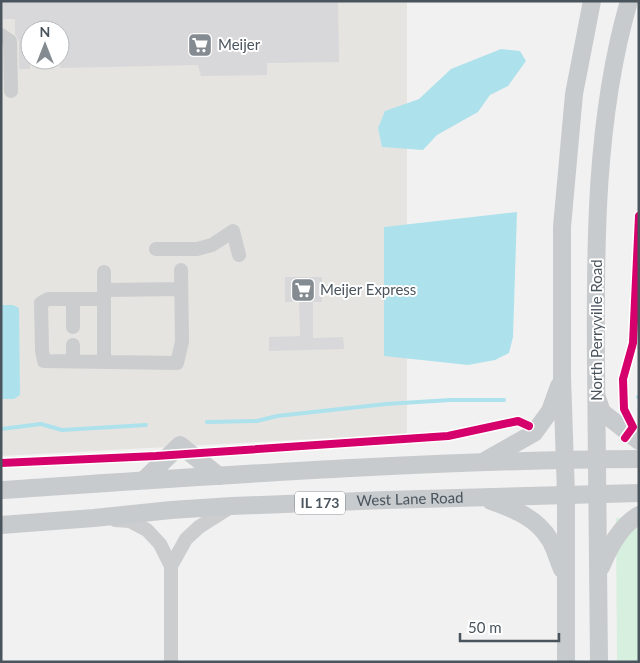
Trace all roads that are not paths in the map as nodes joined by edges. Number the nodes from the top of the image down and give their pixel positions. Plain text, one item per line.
1 (592, 1) edge
2 (628, 1) edge
3 (1, 35) edge
4 (11, 91) dead end
5 (156, 249) dead end
6 (239, 255) dead end
7 (181, 270) dead end
8 (104, 272) dead end
9 (181, 289) junction
10 (104, 294) junction
11 (73, 299) junction
12 (73, 327) dead end
13 (73, 345) dead end
14 (73, 361) junction
15 (104, 362) junction
16 (562, 376) junction
17 (596, 396) junction
18 (639, 442) edge
19 (597, 459) junction
20 (639, 459) edge
21 (565, 460) junction
22 (478, 463) junction
23 (219, 476) junction
24 (144, 480) junction
25 (1, 490) edge
26 (639, 493) edge
27 (566, 495) junction
28 (597, 495) junction
29 (479, 498) junction
30 (232, 506) junction
31 (639, 515) edge
32 (94, 518) junction
33 (1, 525) edge
34 (172, 566) junction
35 (598, 575) junction
36 (566, 578) junction
37 (171, 662) edge
38 (566, 662) edge
39 (599, 662) edge

1 - 16 main road
2 - 17 main road, North Perryville Road
3 - 4 lane
5 - 6 lane
7 - 9 lane
8 - 10 lane
9 - 10 lane
9 - 15 lane
10 - 11 lane
10 - 15 lane
11 - 12 lane
11 - 14 lane
13 - 14 lane
14 - 15 lane
16 - 21 main road
16 - 22 main road
17 - 18 main road
17 - 19 main road, North Perryville Road
19 - 20 main road, IL 173
19 - 21 main road, IL 173
19 - 28 main road, North Perryville Road
21 - 22 main road, IL 173
21 - 27 main road
22 - 23 main road, IL 173
23 - 24 main road, IL 173
23 - 24 main road
24 - 25 main road, IL 173
26 - 28 main road, West Lane Road / IL 173
27 - 28 main road, West Lane Road / IL 173
27 - 29 main road, West Lane Road / IL 173
27 - 36 main road
28 - 35 main road, North Perryville Road
29 - 30 main road, West Lane Road / IL 173
29 - 36 main road
30 - 32 main road, West Lane Road / IL 173
30 - 34 lane
31 - 35 main road
32 - 33 main road, West Lane Road / IL 173
32 - 34 lane
34 - 37 lane
35 - 39 main road, North Perryville Road
36 - 38 main road

